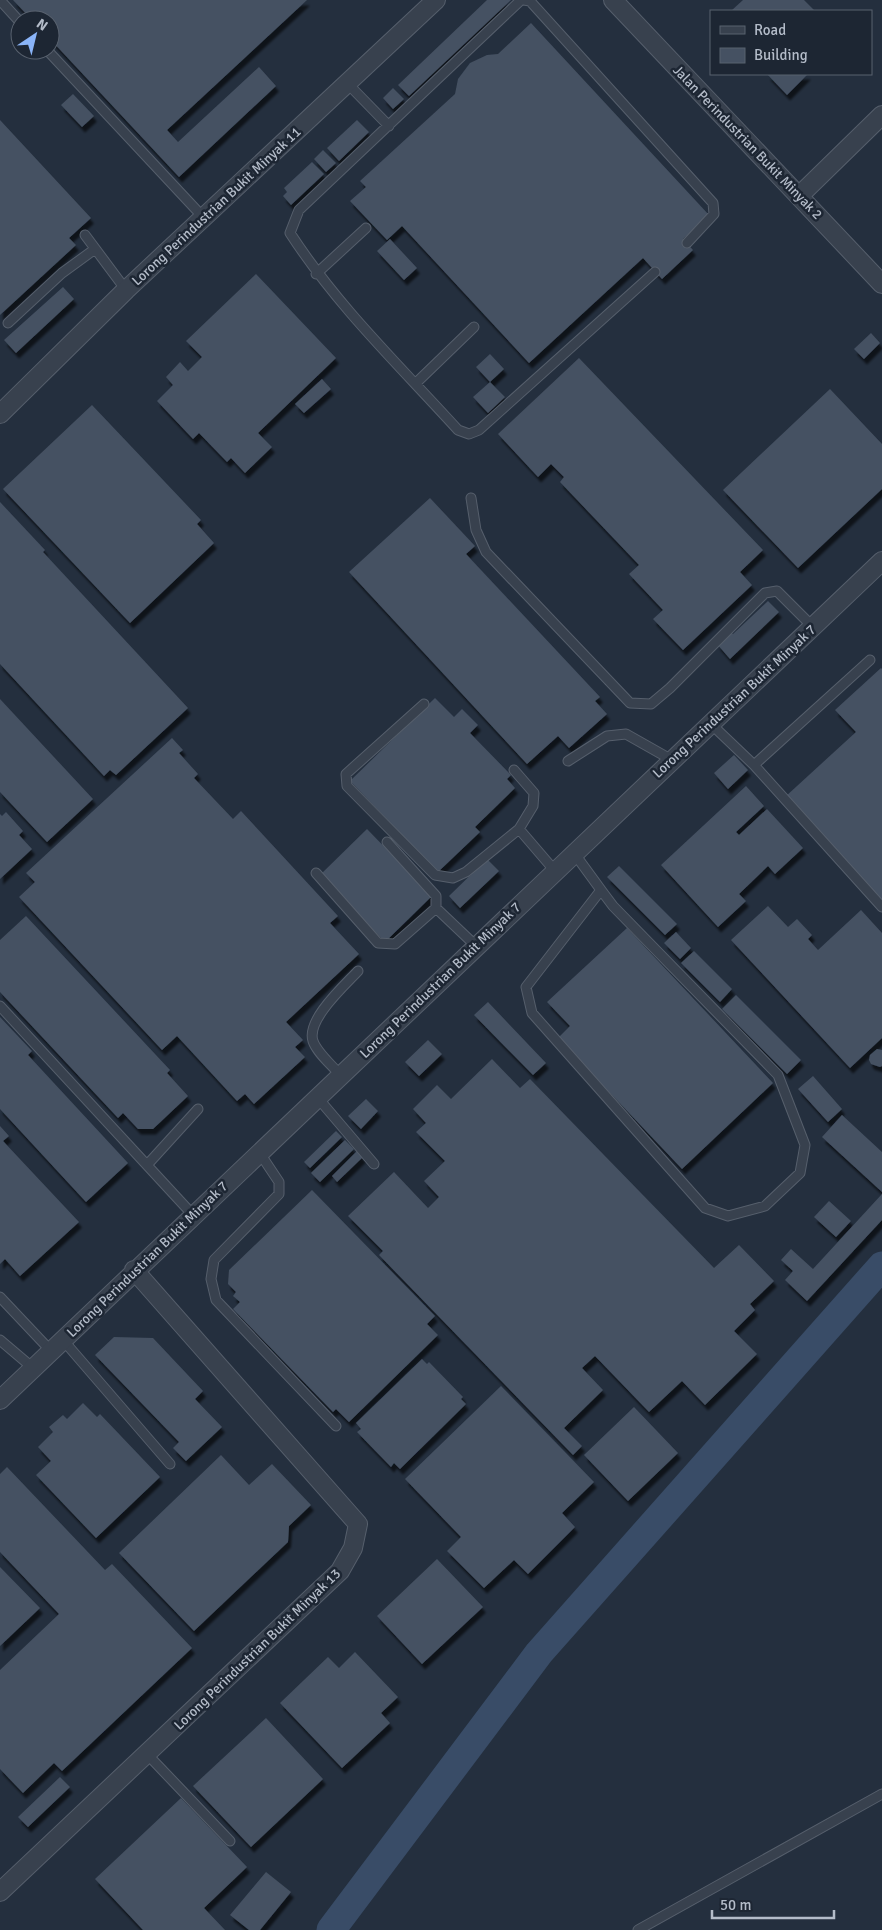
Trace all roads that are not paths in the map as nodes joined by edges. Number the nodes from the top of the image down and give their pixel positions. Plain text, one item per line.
1 (0, 0) edge
2 (436, 0) edge
3 (522, 0) edge
4 (613, 0) edge
5 (10, 11) edge
6 (55, 60) edge
7 (348, 84) junction
8 (882, 115) edge
9 (389, 126) junction
10 (799, 196) junction
11 (203, 217) junction
12 (366, 228) dead end
13 (85, 235) dead end
14 (687, 244) dead end
15 (95, 249) junction
16 (656, 272) dead end
17 (316, 274) junction
18 (882, 284) edge
19 (126, 290) junction
20 (8, 323) dead end
21 (474, 327) dead end
22 (416, 383) junction
23 (0, 414) edge
24 (471, 498) dead end
25 (882, 561) edge
26 (813, 627) junction
27 (870, 660) dead end
28 (424, 704) dead end
29 (710, 723) junction
30 (672, 760) junction
31 (568, 762) dead end
32 (754, 766) junction
33 (514, 770) dead end
34 (520, 828) junction
35 (387, 842) dead end
36 (574, 853) junction
37 (555, 871) junction
38 (316, 873) dead end
39 (601, 890) junction
40 (882, 907) edge
41 (436, 908) junction
42 (476, 946) junction
43 (358, 971) dead end
44 (0, 1006) edge
45 (340, 1075) junction
46 (317, 1097) junction
47 (198, 1108) dead end
48 (259, 1152) junction
49 (374, 1164) dead end
50 (147, 1165) junction
51 (193, 1214) junction
52 (134, 1270) junction
53 (0, 1297) edge
54 (0, 1340) edge
55 (57, 1345) junction
56 (33, 1368) junction
57 (0, 1400) edge
58 (336, 1426) dead end
59 (170, 1464) dead end
60 (147, 1754) junction
61 (882, 1794) edge
62 (230, 1841) dead end
63 (0, 1892) edge
64 (638, 1930) edge

1 - 5 lane
2 - 7 street, Lorong Perindustrian Bukit Minyak 11
3 - 9 lane
3 - 14 lane
4 - 10 street, Jalan Perindustrian Bukit Minyak 2
6 - 11 lane
7 - 9 lane
7 - 11 street, Lorong Perindustrian Bukit Minyak 11
8 - 10 street
9 - 17 lane
10 - 18 street, Jalan Perindustrian Bukit Minyak 2
11 - 19 street, Lorong Perindustrian Bukit Minyak 11
12 - 17 lane
13 - 15 lane
15 - 19 lane
15 - 20 lane
16 - 22 lane
17 - 22 lane
19 - 23 street, Lorong Perindustrian Bukit Minyak 11
21 - 22 lane
24 - 26 lane
25 - 26 street, Lorong Perindustrian Bukit Minyak 7
26 - 29 street, Lorong Perindustrian Bukit Minyak 7
27 - 32 lane
28 - 34 lane
29 - 30 street, Lorong Perindustrian Bukit Minyak 7
29 - 32 lane
30 - 31 lane
30 - 36 street, Lorong Perindustrian Bukit Minyak 7
32 - 40 lane
33 - 34 lane
34 - 37 lane
35 - 41 lane
36 - 37 street, Lorong Perindustrian Bukit Minyak 7
36 - 39 lane
37 - 42 street, Lorong Perindustrian Bukit Minyak 7
38 - 41 lane
39 - 39 lane
41 - 42 lane
42 - 45 street, Lorong Perindustrian Bukit Minyak 7
43 - 45 lane
44 - 50 lane
45 - 46 street, Lorong Perindustrian Bukit Minyak 7
46 - 48 street, Lorong Perindustrian Bukit Minyak 7
46 - 49 lane
47 - 50 lane
48 - 51 street, Lorong Perindustrian Bukit Minyak 7
48 - 58 lane
50 - 51 lane
51 - 52 street, Lorong Perindustrian Bukit Minyak 7
52 - 55 street, Lorong Perindustrian Bukit Minyak 7
52 - 60 street, Lorong Perindustrian Bukit Minyak 13
53 - 55 lane
54 - 56 lane
55 - 56 street, Lorong Perindustrian Bukit Minyak 7
55 - 59 lane
56 - 57 street, Lorong Perindustrian Bukit Minyak 7
60 - 62 lane
60 - 63 street, Lorong Perindustrian Bukit Minyak 13
61 - 64 lane

